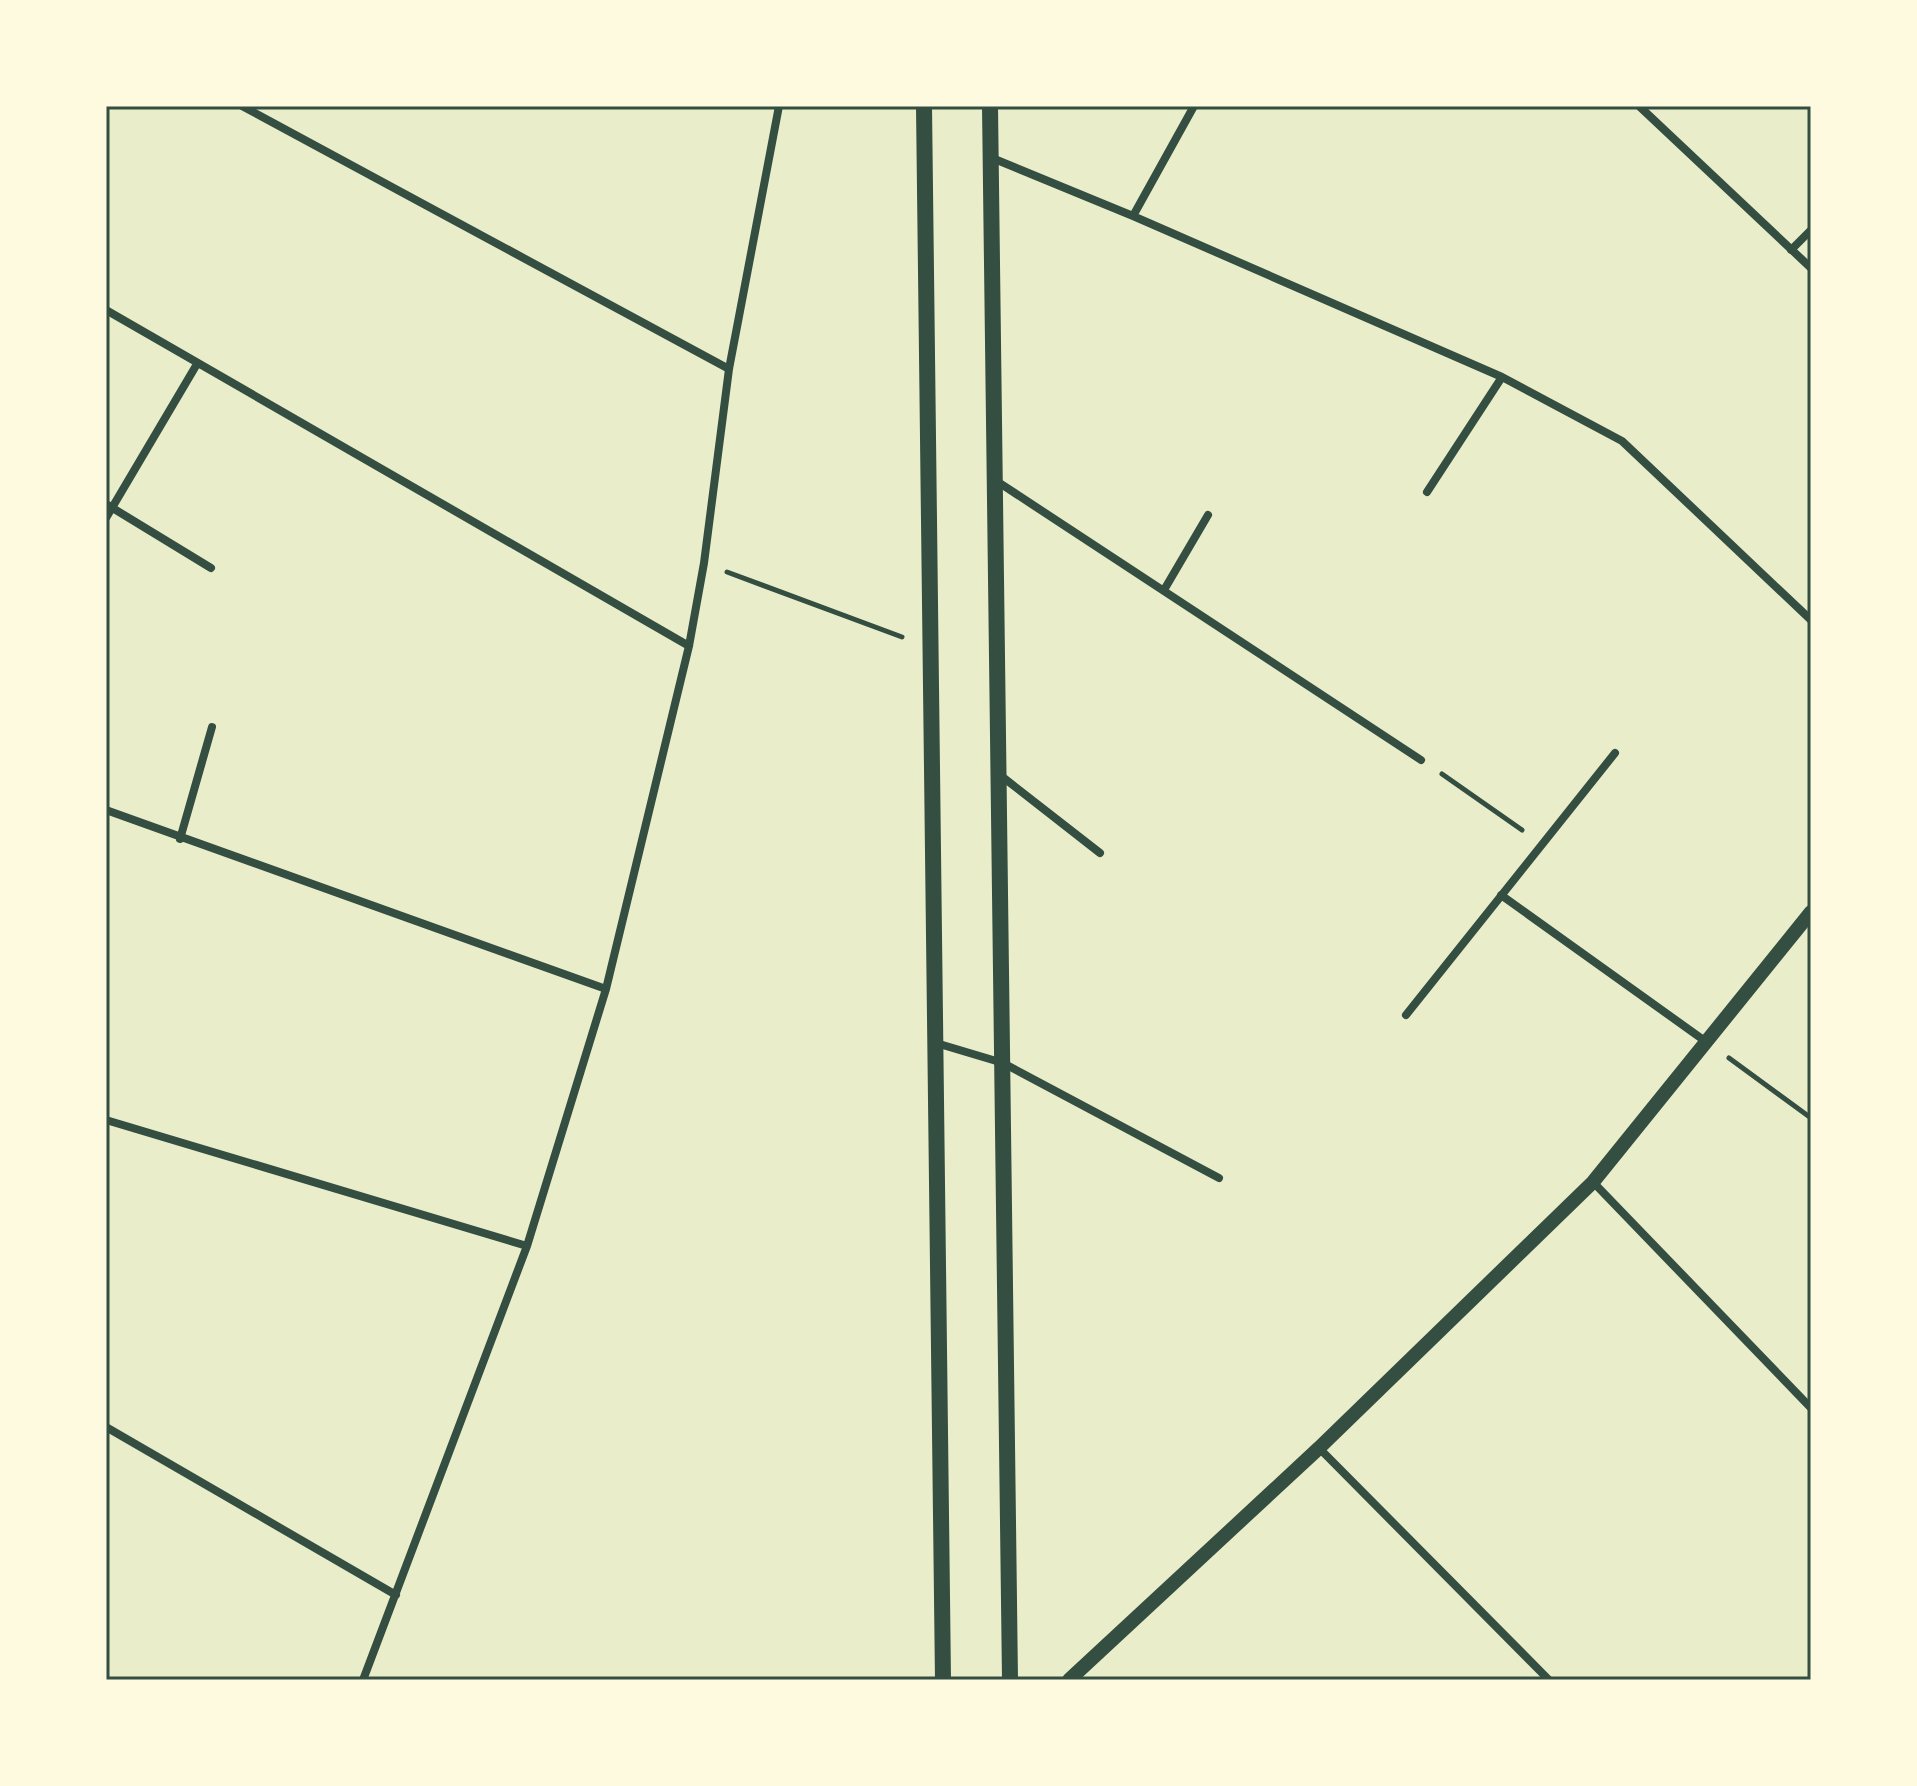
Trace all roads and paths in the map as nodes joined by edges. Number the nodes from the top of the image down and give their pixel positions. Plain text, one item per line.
1 (242, 106) edge
2 (779, 106) edge
3 (924, 106) edge
4 (990, 106) edge
5 (1194, 106) edge
6 (1639, 106) edge
7 (991, 158) junction
8 (1133, 216) junction
9 (1811, 230) edge
10 (1791, 250) junction
11 (1811, 268) edge
12 (106, 310) edge
13 (197, 364) junction
14 (729, 369) junction
15 (1502, 377) junction
16 (995, 480) junction
17 (1427, 492) dead end
18 (109, 506) edge
19 (1208, 515) dead end
20 (106, 518) edge
21 (704, 563) junction
22 (211, 568) dead end
23 (1164, 590) junction
24 (1811, 620) edge
25 (689, 646) junction
26 (931, 648) junction
27 (212, 727) dead end
28 (1615, 753) dead end
29 (1421, 760) joint
30 (999, 775) junction
31 (106, 810) edge
32 (180, 839) junction
33 (1542, 845) junction
34 (1100, 853) dead end
35 (1501, 895) junction
36 (1811, 912) edge
37 (606, 989) junction
38 (1406, 1015) dead end
39 (1705, 1041) junction
40 (936, 1043) junction
41 (1003, 1063) junction
42 (1811, 1118) edge
43 (106, 1120) edge
44 (1219, 1178) dead end
45 (1593, 1182) junction
46 (527, 1246) junction
47 (1811, 1408) edge
48 (106, 1427) edge
49 (1319, 1448) junction
50 (396, 1595) junction
51 (363, 1680) edge
52 (943, 1680) edge
53 (1010, 1680) edge
54 (1069, 1680) edge
55 (1549, 1680) edge

1 - 14 street
2 - 14 street
3 - 26 main road
4 - 7 main road
5 - 8 street
6 - 10 street
7 - 8 street
7 - 16 main road
8 - 15 street
9 - 10 street
10 - 11 street
12 - 13 street
13 - 18 street
13 - 25 street
14 - 21 street
15 - 17 street
15 - 24 street
16 - 23 street
16 - 30 main road
18 - 20 street
18 - 22 street
19 - 23 street
21 - 25 street
21 - 26 path
23 - 29 street
25 - 37 street
26 - 40 main road
27 - 32 street
28 - 33 street
29 - 33 path
30 - 34 street
30 - 41 main road
31 - 32 street
32 - 37 street
33 - 35 street
35 - 38 street
35 - 39 street
36 - 39 street
37 - 46 street
39 - 42 path
39 - 45 street
40 - 41 street
40 - 52 main road
41 - 44 street
41 - 53 main road
43 - 46 street
45 - 47 street
45 - 49 street
46 - 50 street
48 - 50 street
49 - 54 street
49 - 55 street
50 - 51 street

